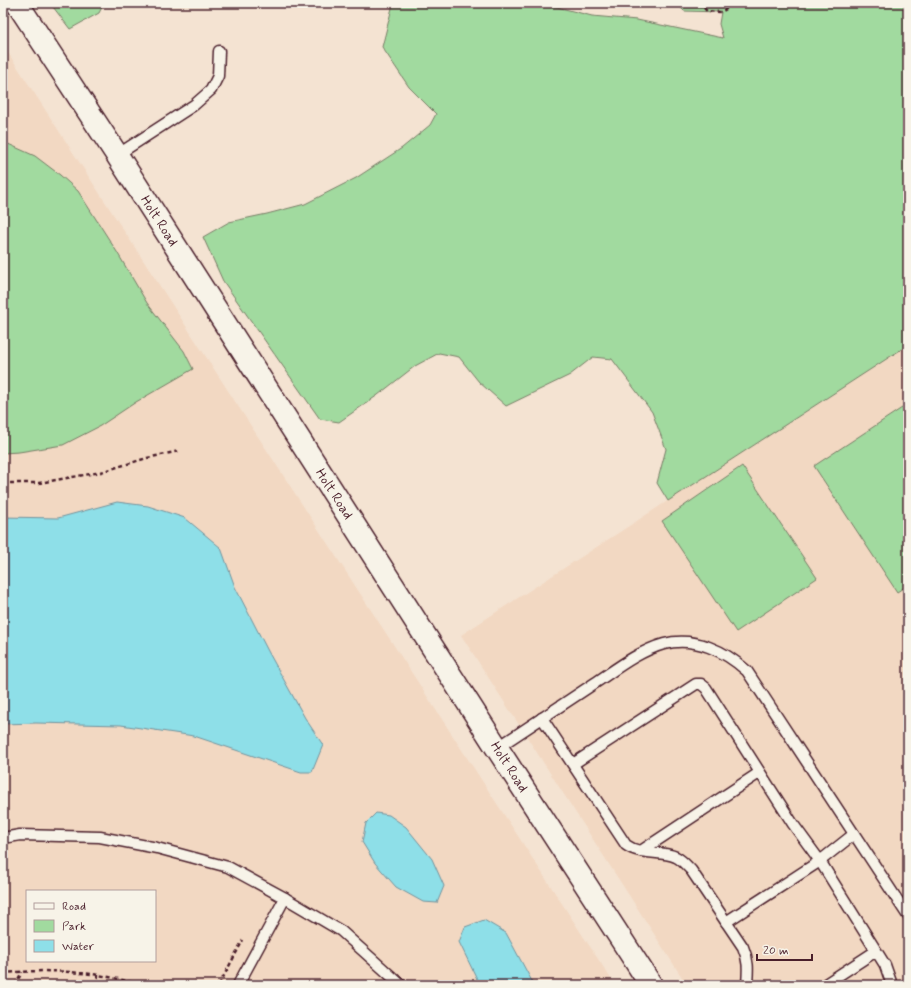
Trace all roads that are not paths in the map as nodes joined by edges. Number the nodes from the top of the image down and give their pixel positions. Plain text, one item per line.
1 (17, 3) edge
2 (219, 51) dead end
3 (117, 155) junction
4 (542, 718) junction
5 (496, 748) junction
6 (573, 764) junction
7 (759, 773) junction
8 (854, 834) junction
9 (3, 838) edge
10 (641, 851) junction
11 (820, 860) junction
12 (285, 898) junction
13 (908, 916) edge
14 (726, 922) junction
15 (876, 951) junction
16 (238, 985) edge
17 (401, 985) edge
18 (651, 985) edge
19 (747, 985) edge
20 (824, 985) edge
21 (892, 985) edge

1 - 3 main road, Holt Road
2 - 3 lane
3 - 5 main road, Holt Road
4 - 5 lane
4 - 6 lane
4 - 8 lane
5 - 18 main road, Holt Road
6 - 7 lane
6 - 10 lane
7 - 10 lane
7 - 11 lane
8 - 11 lane
8 - 13 lane
9 - 12 lane
10 - 14 lane
11 - 14 lane
11 - 15 lane
12 - 16 lane
12 - 17 lane
14 - 19 lane
15 - 20 lane
15 - 21 lane

